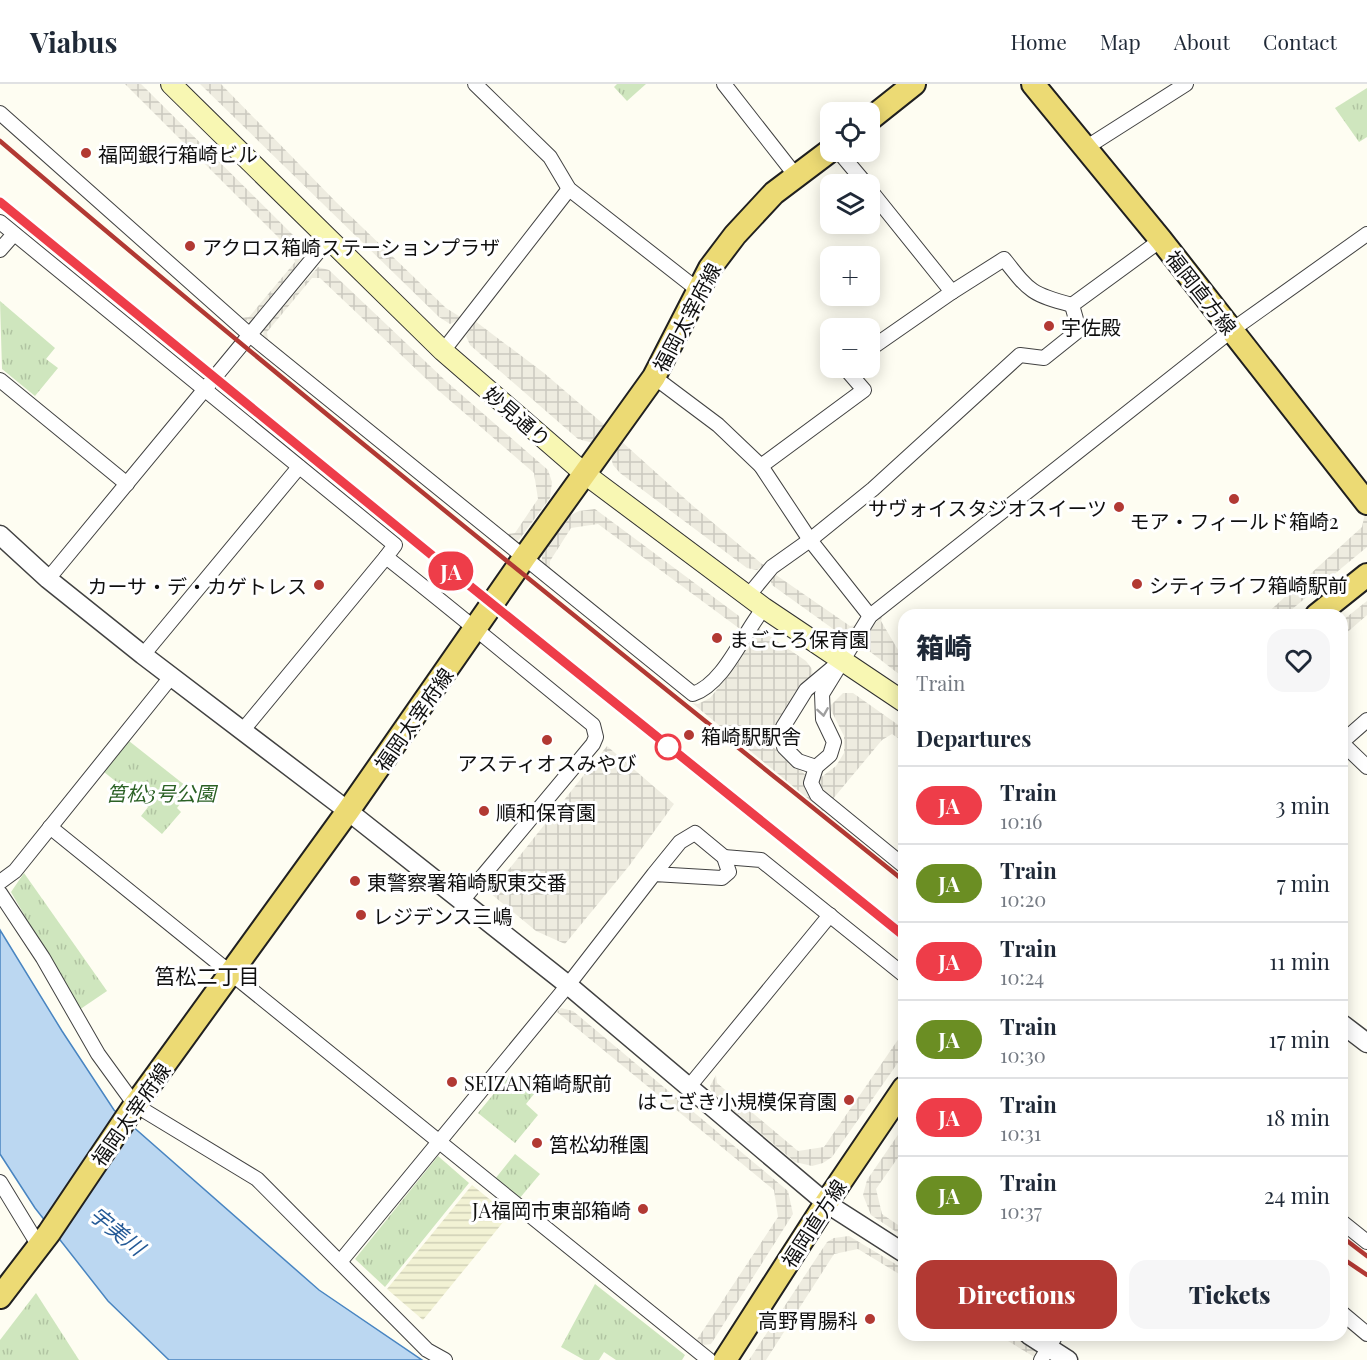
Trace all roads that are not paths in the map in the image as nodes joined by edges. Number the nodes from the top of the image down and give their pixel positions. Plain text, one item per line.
1 (171, 84) edge
2 (475, 84) edge
3 (724, 84) edge
4 (914, 84) edge
5 (1034, 84) edge
6 (1186, 84) edge
7 (880, 111) edge
8 (0, 113) edge
9 (1087, 147) junction
10 (820, 158) edge
11 (847, 162) edge
12 (858, 174) edge
13 (796, 176) junction
14 (569, 189) junction
15 (880, 202) edge
16 (0, 222) edge
17 (14, 234) junction
18 (1367, 234) edge
19 (328, 240) junction
20 (1161, 240) junction
21 (0, 250) edge
22 (698, 290) junction
23 (952, 292) junction
24 (1072, 306) junction
25 (1232, 330) junction
26 (251, 336) junction
27 (880, 342) edge
28 (443, 351) junction
29 (654, 377) junction
30 (854, 378) edge
31 (0, 380) edge
32 (206, 389) junction
33 (761, 466) junction
34 (299, 467) junction
35 (585, 474) junction
36 (127, 484) junction
37 (1367, 503) edge
38 (0, 535) edge
39 (810, 540) junction
40 (386, 557) junction
41 (524, 558) junction
42 (1367, 575) edge
43 (48, 579) junction
44 (748, 596) junction
45 (764, 608) junction
46 (1324, 609) edge
47 (870, 616) junction
48 (477, 628) junction
49 (143, 655) junction
50 (843, 659) junction
51 (171, 677) junction
52 (898, 698) edge
53 (1367, 720) edge
54 (243, 730) junction
55 (1348, 737) edge
56 (1348, 748) edge
57 (816, 767) junction
58 (1367, 767) edge
59 (348, 811) junction
60 (50, 827) junction
61 (724, 857) junction
62 (898, 861) edge
63 (654, 874) junction
64 (0, 882) edge
65 (0, 893) edge
66 (461, 902) junction
67 (830, 915) junction
68 (898, 970) edge
69 (229, 974) junction
70 (568, 985) junction
71 (1348, 1029) edge
72 (1367, 1043) edge
73 (688, 1088) junction
74 (898, 1097) edge
75 (132, 1110) junction
76 (438, 1143) junction
77 (0, 1182) edge
78 (826, 1203) junction
79 (1348, 1227) edge
80 (44, 1240) junction
81 (1367, 1242) edge
82 (898, 1249) edge
83 (340, 1262) junction
84 (0, 1297) edge
85 (1348, 1318) edge
86 (1367, 1334) edge
87 (1048, 1348) edge
88 (445, 1360) edge
89 (709, 1360) edge
90 (725, 1360) edge
91 (1068, 1360) edge

1 - 19 main road, 妙見通り
2 - 14 street
3 - 13 street
4 - 7 main road
5 - 9 main road, 福岡直方線
6 - 9 street
8 - 26 street
9 - 20 main road, 福岡直方線
10 - 13 main road, 福岡太宰府線
11 - 12 street
13 - 22 main road, 福岡太宰府線
14 - 22 street
14 - 28 street
15 - 23 street
16 - 17 street
17 - 21 street
17 - 32 street
18 - 25 street
19 - 26 street
19 - 28 main road, 妙見通り
20 - 24 street
20 - 25 main road, 福岡直方線
22 - 29 main road, 福岡太宰府線
23 - 24 street
23 - 27 street
24 - 39 street
25 - 37 main road, 福岡直方線
25 - 47 street
26 - 32 street
26 - 41 street
28 - 35 main road, 妙見通り
29 - 33 street
29 - 35 main road, 福岡太宰府線
30 - 33 street
31 - 36 street
32 - 34 street
32 - 36 street
33 - 39 street
34 - 40 street
34 - 49 street
35 - 41 main road, 福岡太宰府線
35 - 44 main road, 妙見通り
36 - 43 street
38 - 43 street
39 - 44 street
39 - 47 street
40 - 48 street
40 - 54 street
41 - 45 street
41 - 48 main road, 福岡太宰府線
42 - 46 main road
43 - 49 street
44 - 45 main road, 妙見通り
45 - 50 main road, 妙見通り
47 - 50 street
48 - 59 main road, 福岡太宰府線
48 - 66 street
49 - 51 street
50 - 52 main road, 妙見通り
50 -> 57 street
50 - 57 street
51 - 54 street
51 - 60 street
53 - 55 street
54 - 59 street
56 - 58 street
57 - 62 street
59 - 66 street
59 - 69 main road, 福岡太宰府線
60 - 64 street
60 - 69 street
61 - 63 street
61 - 63 street
61 - 67 street
63 - 70 street
65 - 75 street
66 - 70 street
67 - 68 street
67 - 73 street
69 - 75 main road, 福岡太宰府線
69 - 76 street
70 - 73 street
70 - 76 street
71 - 72 street
73 - 78 street
74 - 78 main road, 福岡直方線
75 - 80 main road, 福岡太宰府線
75 - 83 street
76 - 83 street
76 - 89 street
77 - 80 street
78 - 82 street
78 - 90 main road, 福岡直方線
79 - 81 street
80 - 84 main road, 福岡太宰府線
83 - 88 street
85 - 86 street
87 - 91 street

